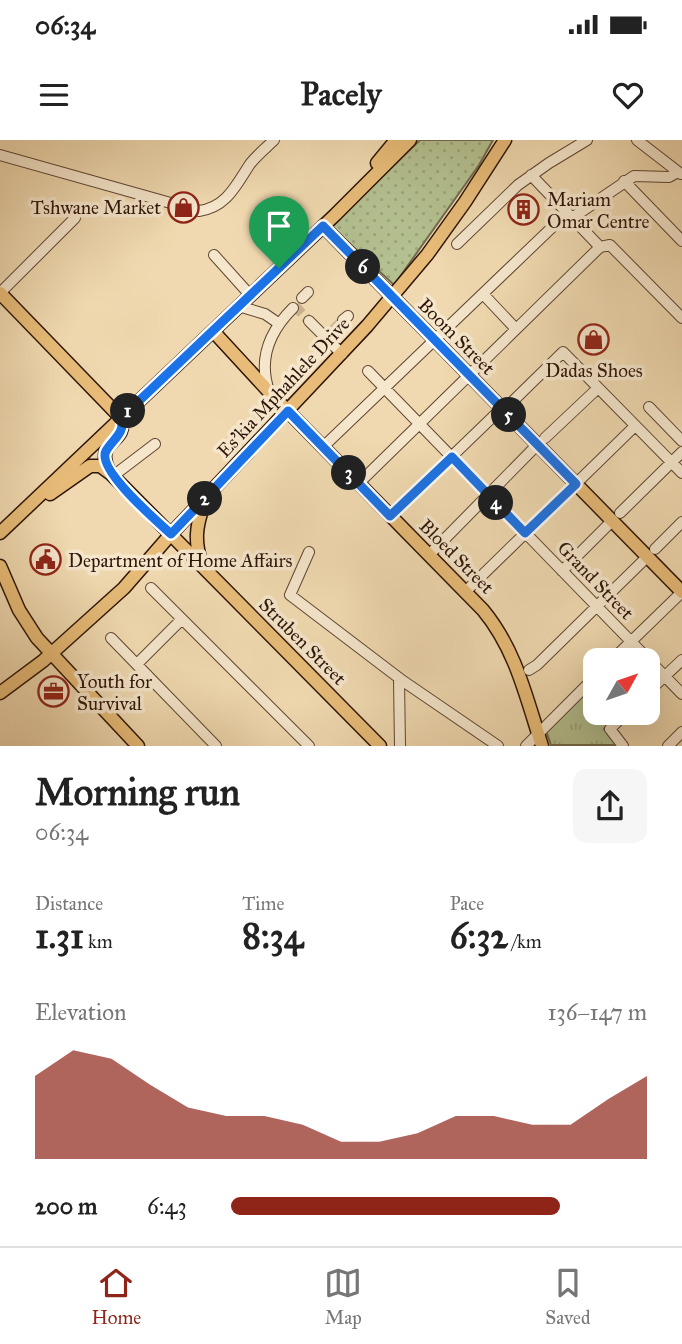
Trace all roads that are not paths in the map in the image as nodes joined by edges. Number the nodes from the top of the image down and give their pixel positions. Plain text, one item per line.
1 (274, 140) edge
2 (396, 140) edge
3 (410, 140) edge
4 (505, 140) edge
5 (587, 140) edge
6 (637, 140) edge
7 (0, 155) edge
8 (680, 174) edge
9 (531, 175) junction
10 (624, 181) junction
11 (335, 215) junction
12 (569, 215) junction
13 (75, 218) dead end
14 (323, 226) junction
15 (682, 241) edge
16 (457, 244) dead end
17 (600, 247) junction
18 (214, 255) dead end
19 (0, 293) edge
20 (482, 294) junction
21 (250, 295) junction
22 (393, 298) junction
23 (0, 304) edge
24 (239, 306) junction
25 (293, 308) dead end
26 (682, 318) edge
27 (309, 321) tunnel mouth
28 (278, 323) junction
29 (516, 329) junction
30 (213, 331) junction
31 (435, 340) junction
32 (342, 354) junction
33 (368, 371) dead end
34 (469, 375) junction
35 (385, 388) junction
36 (598, 388) junction
37 (271, 394) junction
38 (506, 406) junction
39 (649, 407) dead end
40 (288, 411) junction
41 (118, 421) junction
42 (419, 424) junction
43 (635, 426) junction
44 (541, 441) junction
45 (682, 441) edge
46 (155, 444) dead end
47 (323, 447) junction
48 (682, 452) edge
49 (452, 457) junction
50 (672, 463) junction
51 (682, 473) edge
52 (112, 475) junction
53 (359, 483) junction
54 (576, 484) junction
55 (488, 494) junction
56 (206, 497) junction
57 (34, 501) junction
58 (390, 516) junction
59 (616, 517) junction
60 (682, 522) edge
61 (0, 533) edge
62 (525, 533) junction
63 (171, 534) junction
64 (309, 552) dead end
65 (651, 553) junction
66 (429, 555) junction
67 (0, 566) edge
68 (204, 568) junction
69 (562, 571) junction
70 (151, 588) dead end
71 (465, 592) junction
72 (682, 592) edge
73 (597, 607) junction
74 (182, 619) junction
75 (111, 638) dead end
76 (631, 641) junction
77 (624, 648) edge
78 (50, 655) junction
79 (682, 660) edge
80 (137, 664) junction
81 (529, 670) dead end
82 (665, 676) junction
83 (400, 678) junction
84 (660, 681) edge
85 (583, 691) edge
86 (0, 693) edge
87 (682, 694) edge
88 (614, 725) edge
89 (682, 732) edge
90 (540, 740) edge
91 (138, 746) edge
92 (216, 746) edge
93 (309, 746) edge
94 (380, 746) edge
95 (400, 746) edge
96 (498, 746) edge
97 (526, 746) edge
98 (623, 746) edge
99 (668, 746) edge

1 - 7 street
2 - 11 main road
3 - 11 main road
4 - 22 main road, Es'kia Mphahlele Drive
5 - 9 street
6 - 8 street
8 - 10 street
9 - 12 street
9 - 16 street
10 - 12 street
10 - 15 street
11 - 14 main road
12 - 17 street
12 - 20 street
13 - 19 street
14 - 21 main road
14 - 22 main road, Boom Street
17 - 26 street
17 - 29 street
18 - 21 street
19 - 41 main road
20 - 29 street
20 - 31 street
21 - 24 main road
22 - 31 main road, Boom Street
22 - 32 main road, Es'kia Mphahlele Drive
23 - 41 main road
24 - 28 street
24 - 30 main road
25 - 28 street
27 - 32 street
28 - 37 street
29 - 34 street
30 - 37 main road, Bloed Street
30 - 41 main road
31 - 34 main road, Boom Street
31 - 35 street
32 - 40 main road, Es'kia Mphahlele Drive
33 - 35 street, Grand Street
34 - 38 main road, Boom Street
34 - 42 street
35 - 42 street, Grand Street
35 - 47 street
36 - 38 street
36 - 43 street
36 - 44 street
37 - 40 main road, Bloed Street
38 - 44 main road, Boom Street
38 - 49 street
39 - 45 street
40 - 47 main road, Bloed Street
40 - 56 main road, Es'kia Mphahlele Drive
41 - 52 main road
41 - 57 main road
42 - 49 street, Grand Street
42 - 53 street
43 - 50 street
43 - 54 street
44 - 54 main road, Boom Street
44 - 55 street
46 - 52 street
47 - 53 main road, Bloed Street
48 - 50 street
49 - 55 street, Grand Street
49 - 58 street
50 - 51 street
50 - 59 street
52 - 57 main road
52 - 63 main road, Struben Street
53 - 58 main road, Bloed Street
54 - 59 main road, Boom Street
54 - 62 street
55 - 62 street, Grand Street
55 - 66 street
56 - 63 main road, Es'kia Mphahlele Drive
56 - 68 main road
57 - 61 main road
58 - 66 main road, Bloed Street
59 - 65 main road, Boom Street
59 - 69 street
60 - 65 street
62 - 69 street, Grand Street
62 - 71 street
63 - 68 main road, Struben Street
63 - 78 main road, Es'kia Mphahlele Drive
64 - 83 street
65 - 72 main road, Boom Street
65 - 73 street
66 - 71 main road, Bloed Street
67 - 78 main road
68 - 94 main road, Struben Street
69 - 73 street, Grand Street
70 - 74 street
71 - 90 main road, Bloed Street
72 - 76 street
73 - 76 street, Grand Street
73 - 81 street
74 - 80 street
74 - 93 street
75 - 80 street
76 - 77 street
76 - 82 street, Grand Street
78 - 86 main road, Es'kia Mphahlele Drive
78 - 91 main road
79 - 82 street
80 - 92 street
82 - 84 street
82 - 87 street, Grand Street
83 - 95 street
83 - 96 street
85 - 90 street
88 - 98 street
89 - 99 street
90 - 97 street

